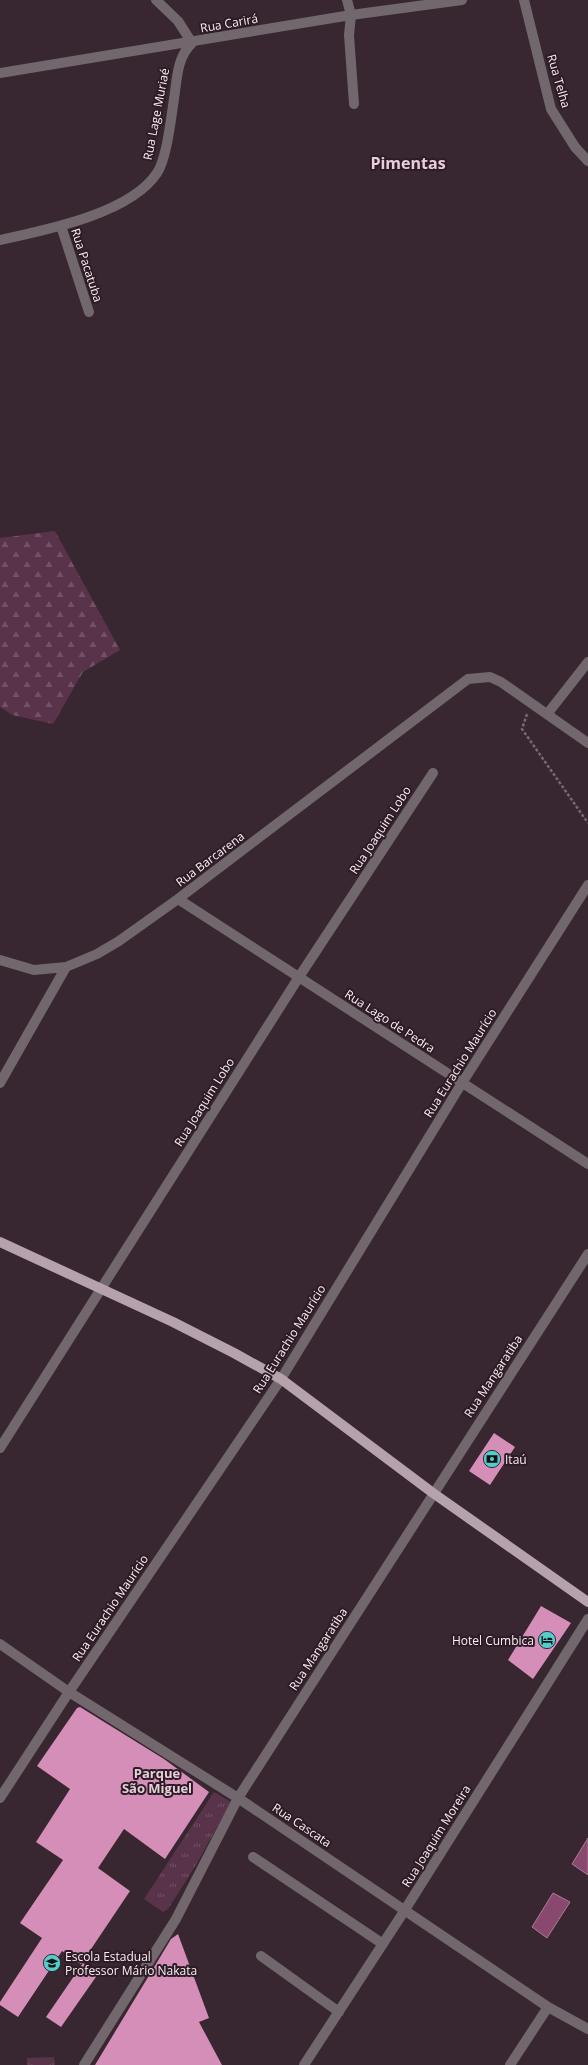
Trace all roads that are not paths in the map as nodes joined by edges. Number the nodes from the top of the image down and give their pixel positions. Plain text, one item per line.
1 (156, 0) edge
2 (348, 0) edge
3 (462, 0) edge
4 (524, 0) edge
5 (351, 15) junction
6 (192, 42) junction
7 (0, 73) edge
8 (354, 104) dead end
9 (588, 161) edge
10 (61, 226) junction
11 (0, 240) edge
12 (89, 312) dead end
13 (588, 662) edge
14 (548, 713) junction
15 (588, 743) edge
16 (433, 773) dead end
17 (588, 885) edge
18 (178, 899) junction
19 (0, 960) edge
20 (66, 967) junction
21 (299, 977) junction
22 (0, 1083) edge
23 (462, 1083) junction
24 (588, 1164) edge
25 (0, 1242) edge
26 (588, 1254) edge
27 (101, 1290) junction
28 (281, 1379) junction
29 (0, 1448) edge
30 (433, 1493) junction
31 (588, 1602) edge
32 (588, 1619) edge
33 (0, 1644) edge
34 (69, 1692) junction
35 (0, 1798) edge
36 (238, 1798) junction
37 (253, 1857) dead end
38 (405, 1910) junction
39 (382, 1944) junction
40 (261, 1956) dead end
41 (548, 2007) junction
42 (339, 2012) junction
43 (588, 2029) edge
44 (84, 2065) edge
45 (304, 2065) edge
46 (510, 2065) edge

1 - 6 street
2 - 5 street
3 - 5 street, Rua Carirá
4 - 9 street, Rua Telha
5 - 6 street, Rua Carirá
5 - 8 street
6 - 7 street, Rua Carirá
6 - 10 street, Rua Lage Muriaé
10 - 11 street, Rua Lage Muriaé
10 - 12 street, Rua Pacatuba
13 - 14 street
14 - 15 street
14 - 18 street, Rua Barcarena
16 - 21 street, Rua Joaquim Lobo
17 - 23 street, Rua Eurachio Maurício
18 - 20 street, Rua Barcarena
18 - 21 street, Rua Lago de Pedra
19 - 20 street
20 - 22 street
21 - 23 street, Rua Lago de Pedra
21 - 27 street, Rua Joaquim Lobo
23 - 24 street, Rua Lago de Pedra
23 - 28 street, Rua Eurachio Maurício
25 - 27 main road
26 - 30 street, Rua Mangaratiba
27 - 28 main road
27 - 29 street, Rua Joaquim Lobo
28 - 30 main road
28 - 34 street, Rua Eurachio Maurício
30 - 31 main road
30 - 36 street, Rua Mangaratiba
32 - 38 street, Rua Joaquim Moreira
33 - 34 street, Rua Cascata
34 - 35 street, Rua Eurachio Maurício
34 - 36 street, Rua Cascata
36 - 38 street, Rua Cascata
36 - 44 street, Rua Mangaratiba
37 - 39 street
38 - 39 street, Rua Joaquim Moreira
38 - 41 street, Rua Cascata
39 - 42 street, Rua Joaquim Moreira
40 - 42 street
41 - 43 street, Rua Cascata
41 - 46 street
42 - 45 street, Rua Joaquim Moreira

